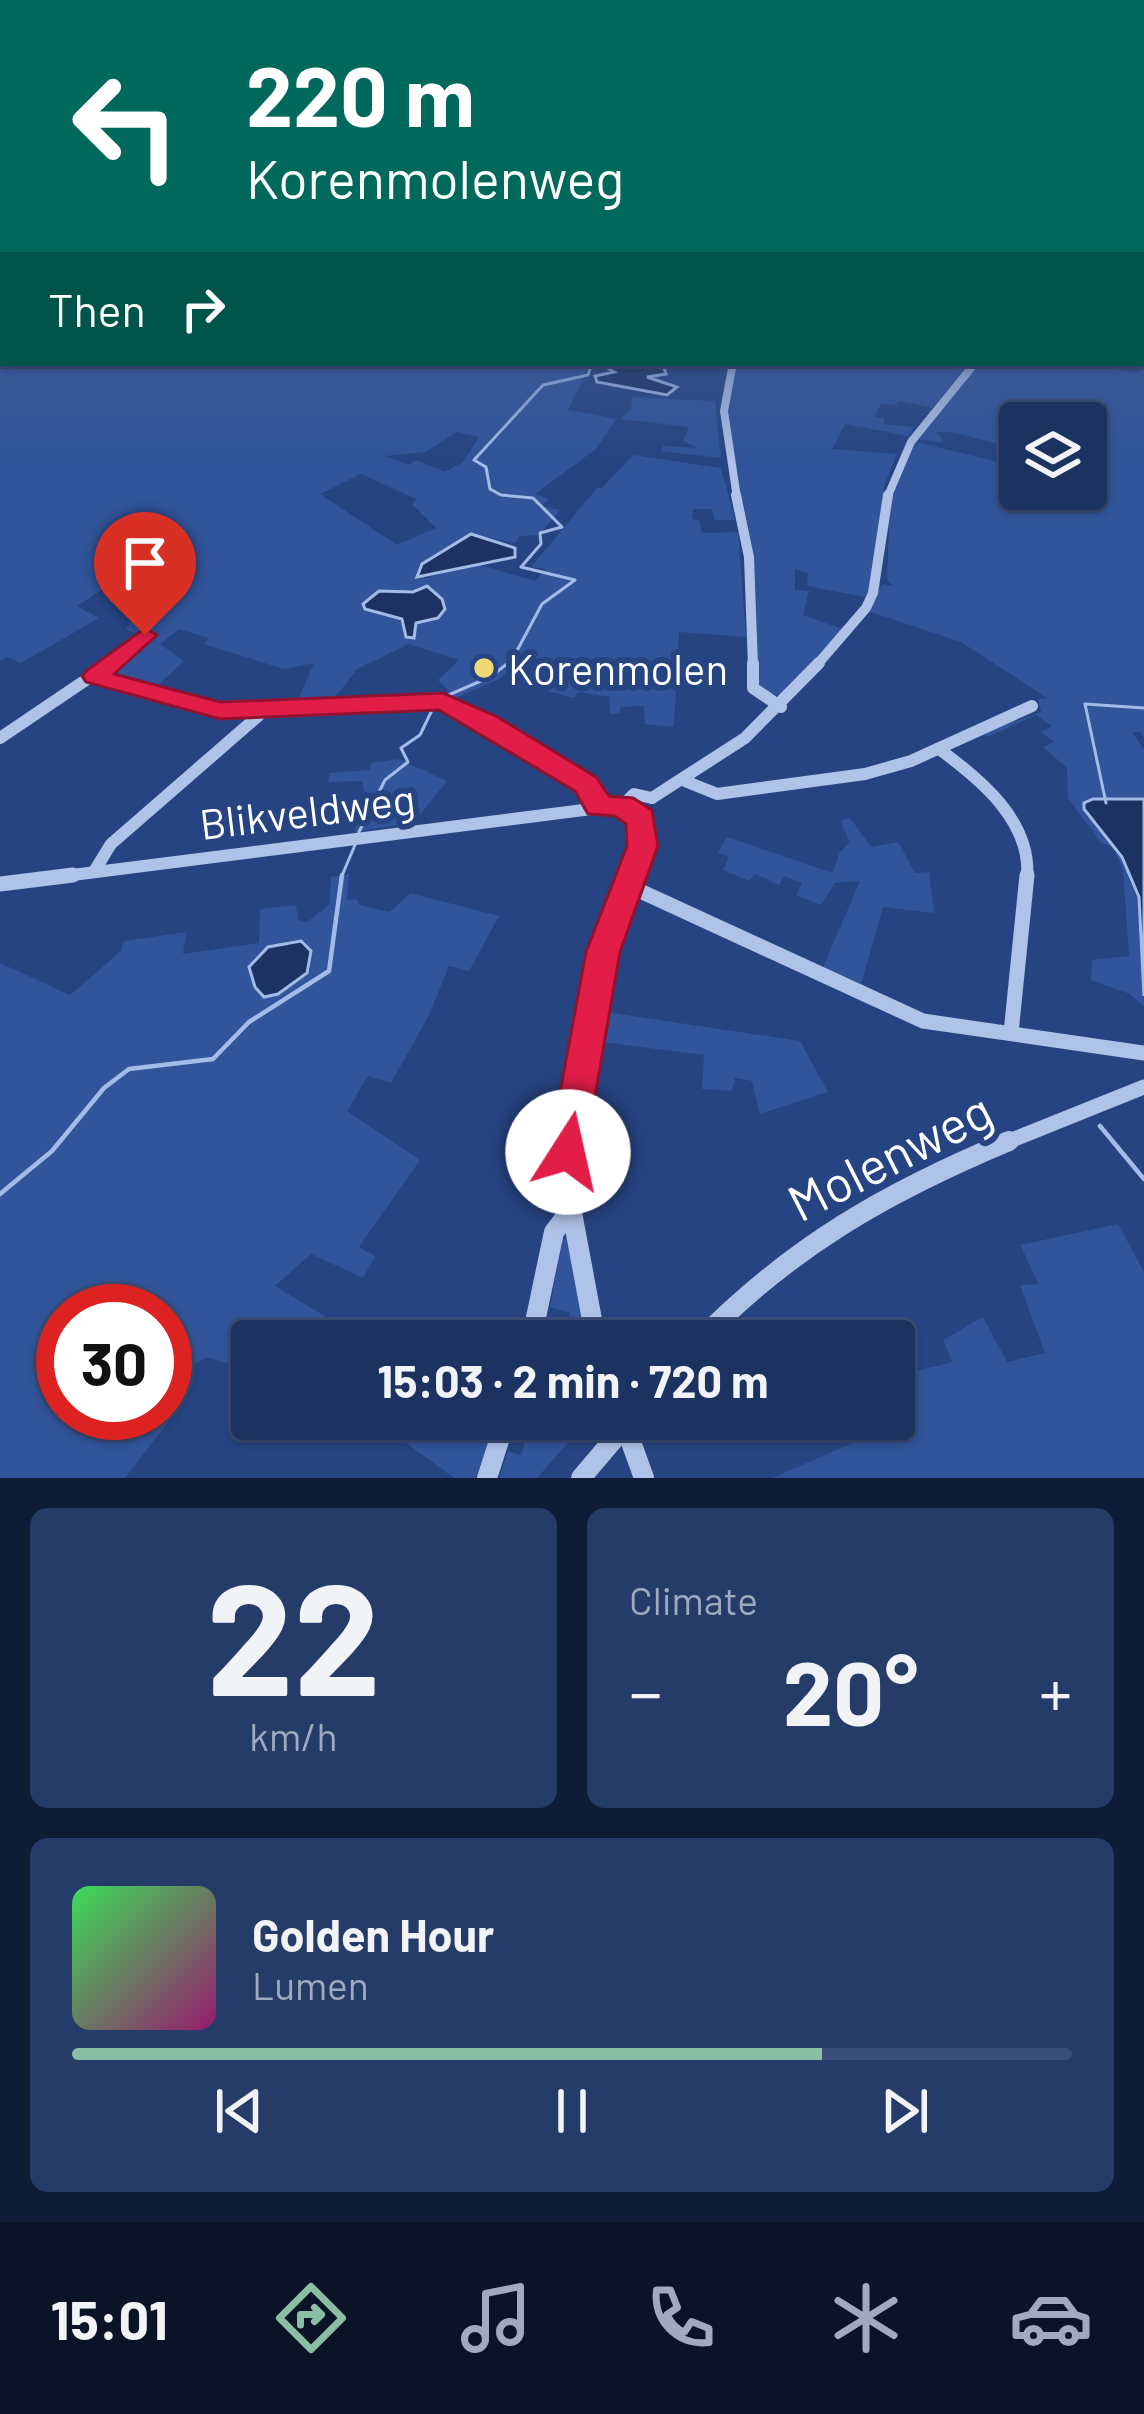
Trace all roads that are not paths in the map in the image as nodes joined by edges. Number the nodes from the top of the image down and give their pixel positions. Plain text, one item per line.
1 (732, 366) edge
2 (972, 366) edge
3 (145, 635) dead end
4 (95, 676) junction
5 (1032, 706) dead end
6 (781, 707) junction
7 (265, 710) junction
8 (0, 738) edge
9 (940, 749) junction
10 (685, 781) junction
11 (652, 798) junction
12 (623, 805) junction
13 (598, 807) junction
14 (641, 817) junction
15 (95, 871) junction
16 (0, 884) edge
17 (627, 884) junction
18 (1011, 1034) junction
19 (1144, 1053) edge
20 (1144, 1087) edge
21 (570, 1211) junction
22 (535, 1320) edge
23 (592, 1320) edge
24 (721, 1320) edge
25 (499, 1440) edge
26 (611, 1440) edge
27 (632, 1440) edge
28 (487, 1478) edge
29 (580, 1478) edge
30 (644, 1478) edge

1 - 6 street
2 - 6 street, Blikveldweg
3 - 4 street
4 - 7 street
4 - 8 street
5 - 9 street
6 - 10 street, Blikveldweg
7 - 13 street
7 - 15 street
9 - 10 street
9 - 18 street
10 - 11 street, Blikveldweg
11 - 12 street, Blikveldweg
11 - 14 street
12 - 13 street, Blikveldweg
12 - 14 street
13 - 15 street, Blikveldweg
14 - 17 street
15 - 16 street, Blikveldweg
17 - 18 street
17 - 21 street
18 - 19 street
20 - 24 street, Molenweg
21 - 22 street
21 - 23 street
25 - 28 street
26 - 29 street
27 - 30 street

